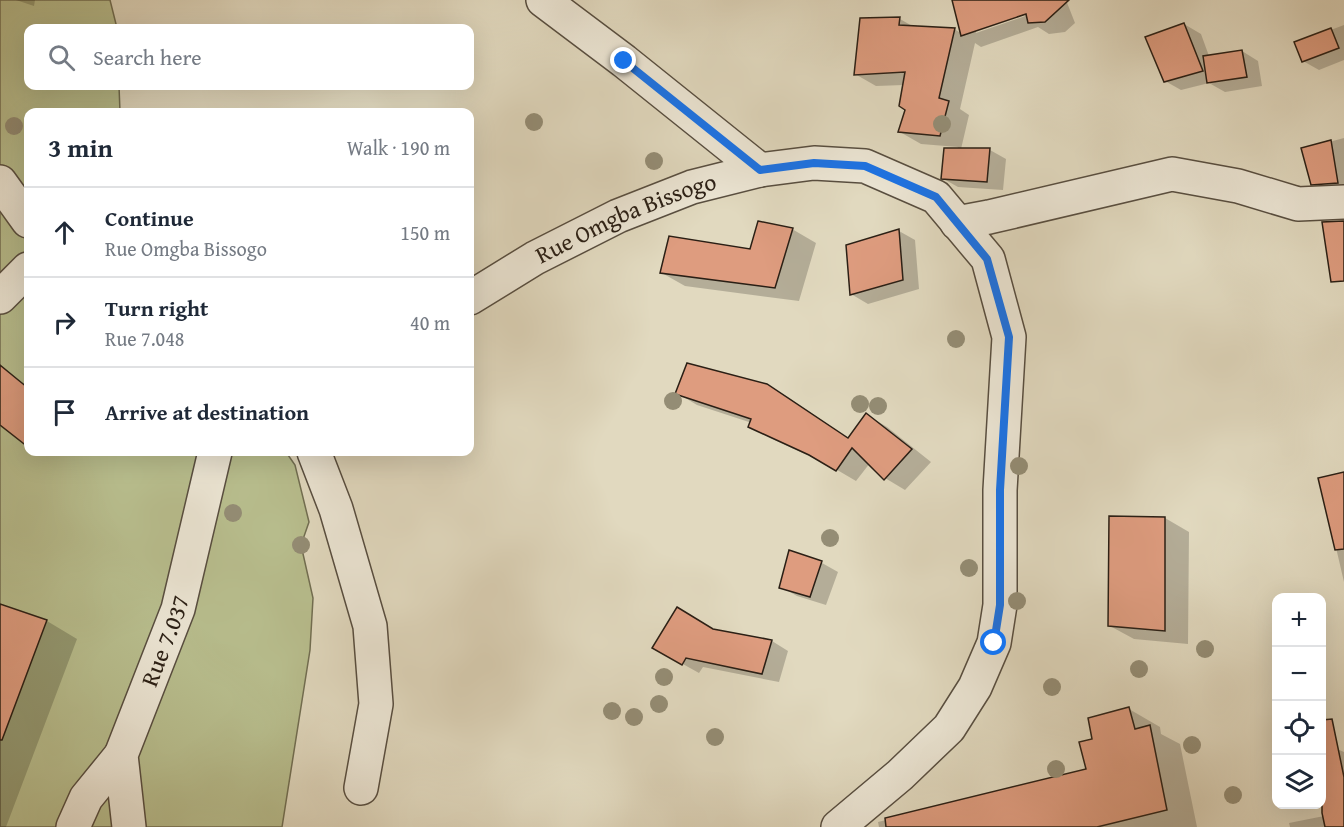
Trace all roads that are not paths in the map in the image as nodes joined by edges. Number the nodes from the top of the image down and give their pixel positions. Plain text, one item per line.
1 (543, 0) edge
2 (760, 170) junction
3 (0, 182) edge
4 (1344, 202) edge
5 (24, 215) edge
6 (957, 223) junction
7 (24, 273) edge
8 (474, 296) edge
9 (0, 297) edge
10 (213, 456) edge
11 (316, 456) edge
12 (121, 755) junction
13 (361, 788) dead end
14 (73, 827) edge
15 (129, 827) edge
16 (838, 827) edge

1 - 2 street
2 - 6 street, Rue Omgba Bissogo
2 - 8 street, Rue Omgba Bissogo
3 - 5 street
4 - 6 street
6 - 16 street, Rue Omgba Bissogo
7 - 9 street
10 - 12 street, Rue 7.037
11 - 13 street
12 - 14 street
12 - 15 street, Rue 7.037

